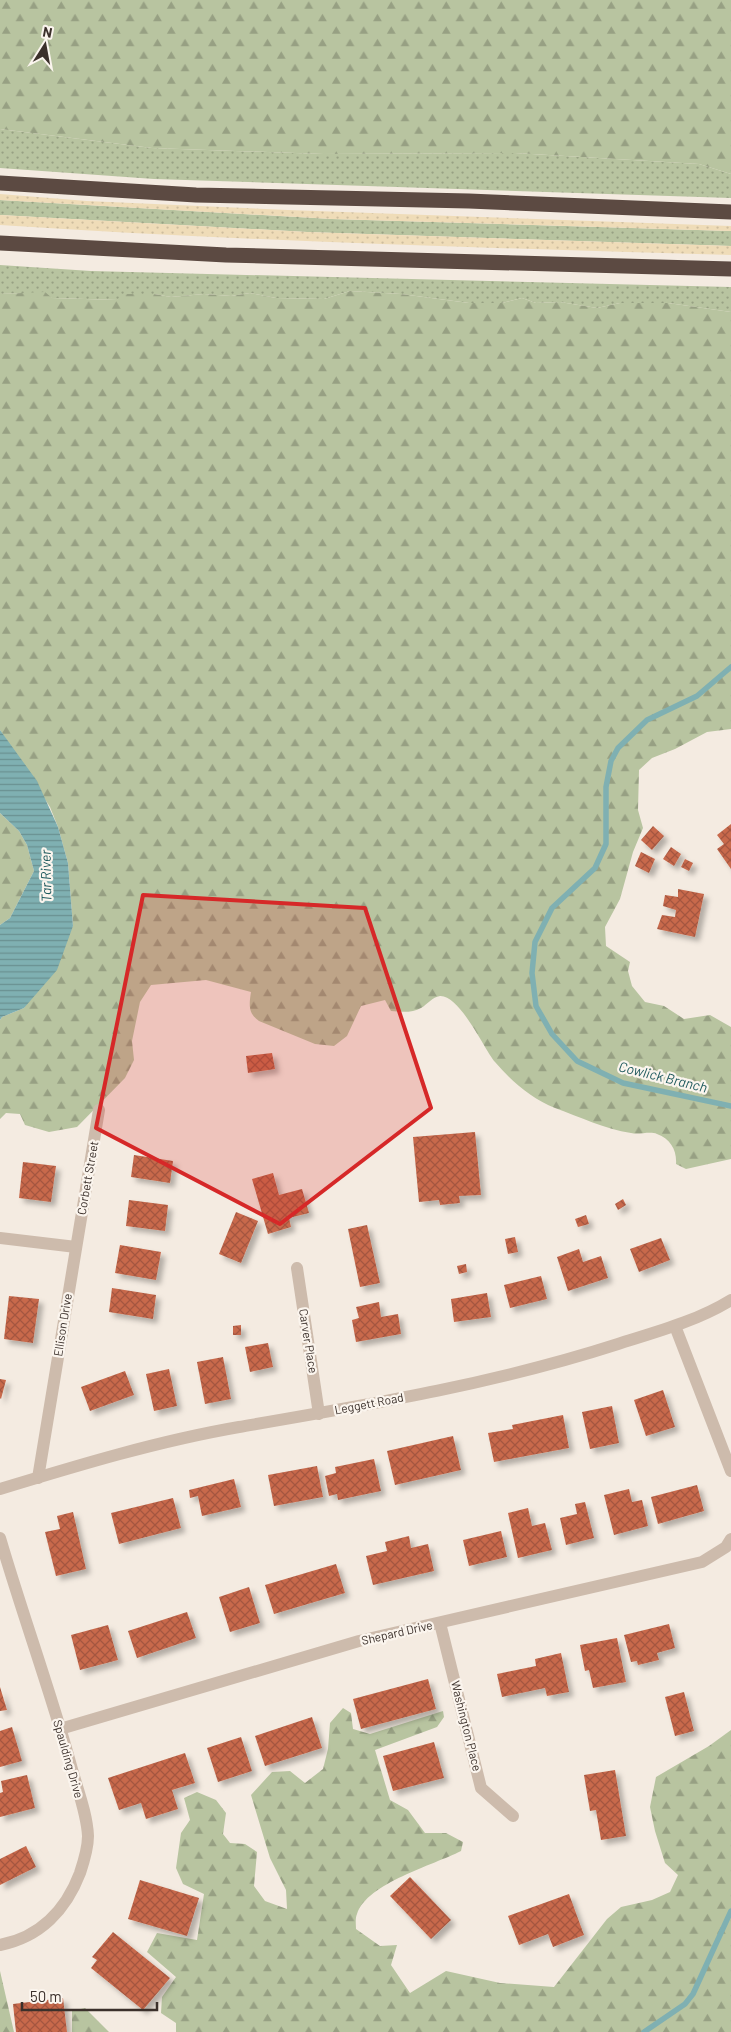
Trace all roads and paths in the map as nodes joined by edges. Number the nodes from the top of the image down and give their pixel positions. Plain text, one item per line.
1 (0, 183) edge
2 (731, 212) edge
3 (0, 243) edge
4 (731, 268) edge
5 (99, 1110) dead end
6 (0, 1238) edge
7 (76, 1247) junction
8 (297, 1268) dead end
9 (731, 1300) edge
10 (675, 1326) junction
11 (319, 1414) junction
12 (731, 1471) edge
13 (38, 1478) junction
14 (0, 1489) edge
15 (0, 1538) edge
16 (731, 1539) edge
17 (440, 1623) junction
18 (60, 1729) junction
19 (513, 1816) dead end
20 (0, 1945) edge

1 - 2 highway
3 - 4 highway
5 - 7 street, Corbett Street
6 - 7 street
7 - 13 street, Ellison Drive
8 - 11 street, Carver Place
9 - 10 street, Leggett Road
10 - 11 street, Leggett Road
10 - 12 street
11 - 13 street, Leggett Road
13 - 14 street, Leggett Road
15 - 18 street, Spaulding Drive
16 - 17 street, Shepard Drive
17 - 18 street, Shepard Drive
17 - 19 street, Washington Place
18 - 20 street, Spaulding Drive

